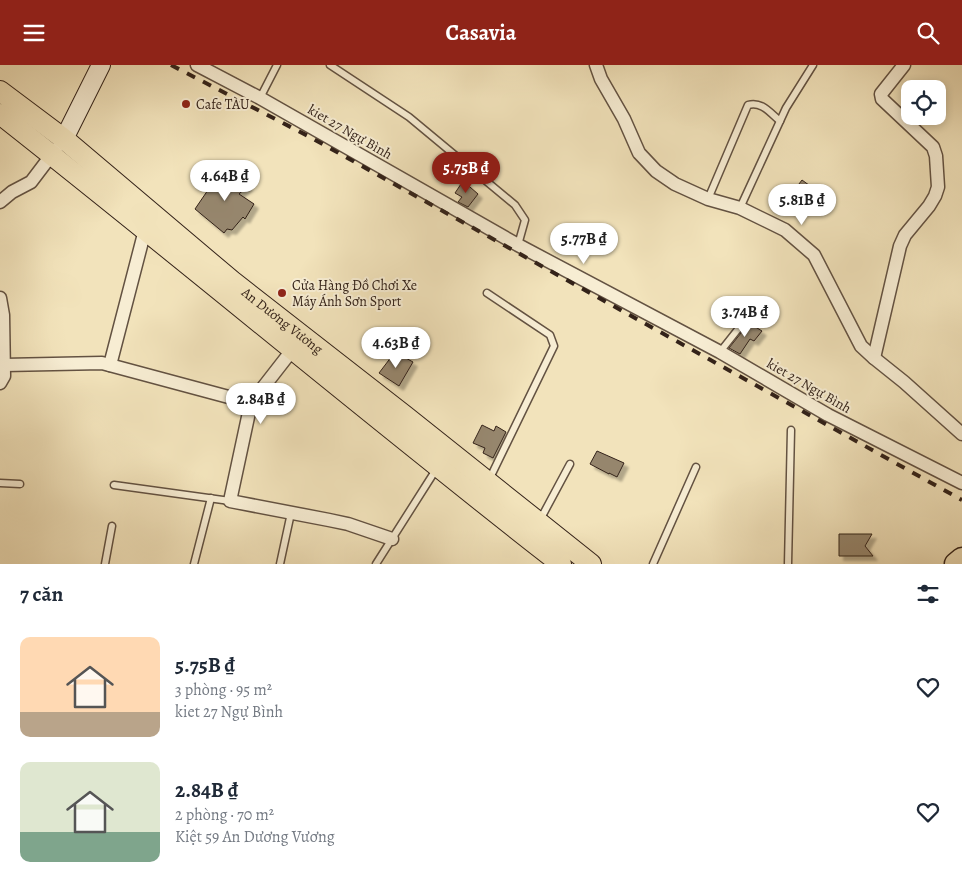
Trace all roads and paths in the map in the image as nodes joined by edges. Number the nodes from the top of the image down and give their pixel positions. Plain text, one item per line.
1 (101, 65) edge
2 (197, 65) edge
3 (277, 65) edge
4 (330, 65) edge
5 (596, 65) edge
6 (813, 65) edge
7 (904, 65) edge
8 (0, 91) edge
9 (260, 99) junction
10 (0, 114) edge
11 (780, 121) junction
12 (58, 147) junction
13 (708, 199) junction
14 (0, 202) edge
15 (740, 208) junction
16 (145, 230) junction
17 (518, 245) junction
18 (487, 293) dead end
19 (0, 298) edge
20 (758, 304) dead end
21 (292, 349) junction
22 (720, 352) junction
23 (874, 358) junction
24 (4, 365) junction
25 (110, 365) junction
26 (0, 383) edge
27 (356, 389) junction
28 (251, 403) junction
29 (791, 430) dead end
30 (962, 435) edge
31 (570, 464) dead end
32 (438, 467) junction
33 (696, 467) dead end
34 (0, 483) edge
35 (488, 483) junction
36 (962, 483) edge
37 (20, 484) dead end
38 (114, 485) dead end
39 (211, 498) junction
40 (230, 501) junction
41 (292, 513) junction
42 (539, 523) junction
43 (112, 526) dead end
44 (392, 539) junction
45 (962, 559) edge
46 (105, 564) edge
47 (194, 564) edge
48 (280, 564) edge
49 (376, 564) edge
50 (561, 564) edge
51 (591, 564) edge
52 (653, 564) edge
53 (788, 564) edge
54 (956, 564) edge

1 - 12 street
2 - 9 street, kiet 27 Ngự Bình
3 - 9 lane
4 - 17 lane
5 - 13 street
6 - 11 lane
7 - 23 street
8 - 12 main road, An Dương Vương
9 - 17 street, kiet 27 Ngự Bình
10 - 12 main road, An Dương Vương
11 - 13 lane
11 - 15 lane
12 - 14 street
12 - 16 main road, An Dương Vương
12 - 27 main road, An Dương Vương
13 - 15 street
15 - 23 street
16 - 21 main road, An Dương Vương
16 - 25 street
17 - 22 street, kiet 27 Ngự Bình
18 - 35 lane
19 - 24 street
20 - 22 lane
21 - 27 main road, An Dương Vương
21 - 28 street
22 - 36 street, kiet 27 Ngự Bình
23 - 30 street
24 - 25 street
24 - 26 street
25 - 28 street
27 - 32 main road, An Dương Vương
27 - 35 main road, An Dương Vương
28 - 40 street
29 - 53 lane
31 - 42 lane
32 - 44 lane
32 - 50 main road, An Dương Vương
33 - 52 lane
34 - 37 lane
35 - 42 main road, An Dương Vương
38 - 39 lane
39 - 40 lane
39 - 47 lane
40 - 41 street
41 - 44 street
41 - 48 lane
42 - 51 main road, An Dương Vương
43 - 46 lane
44 - 49 lane
45 - 54 highway

